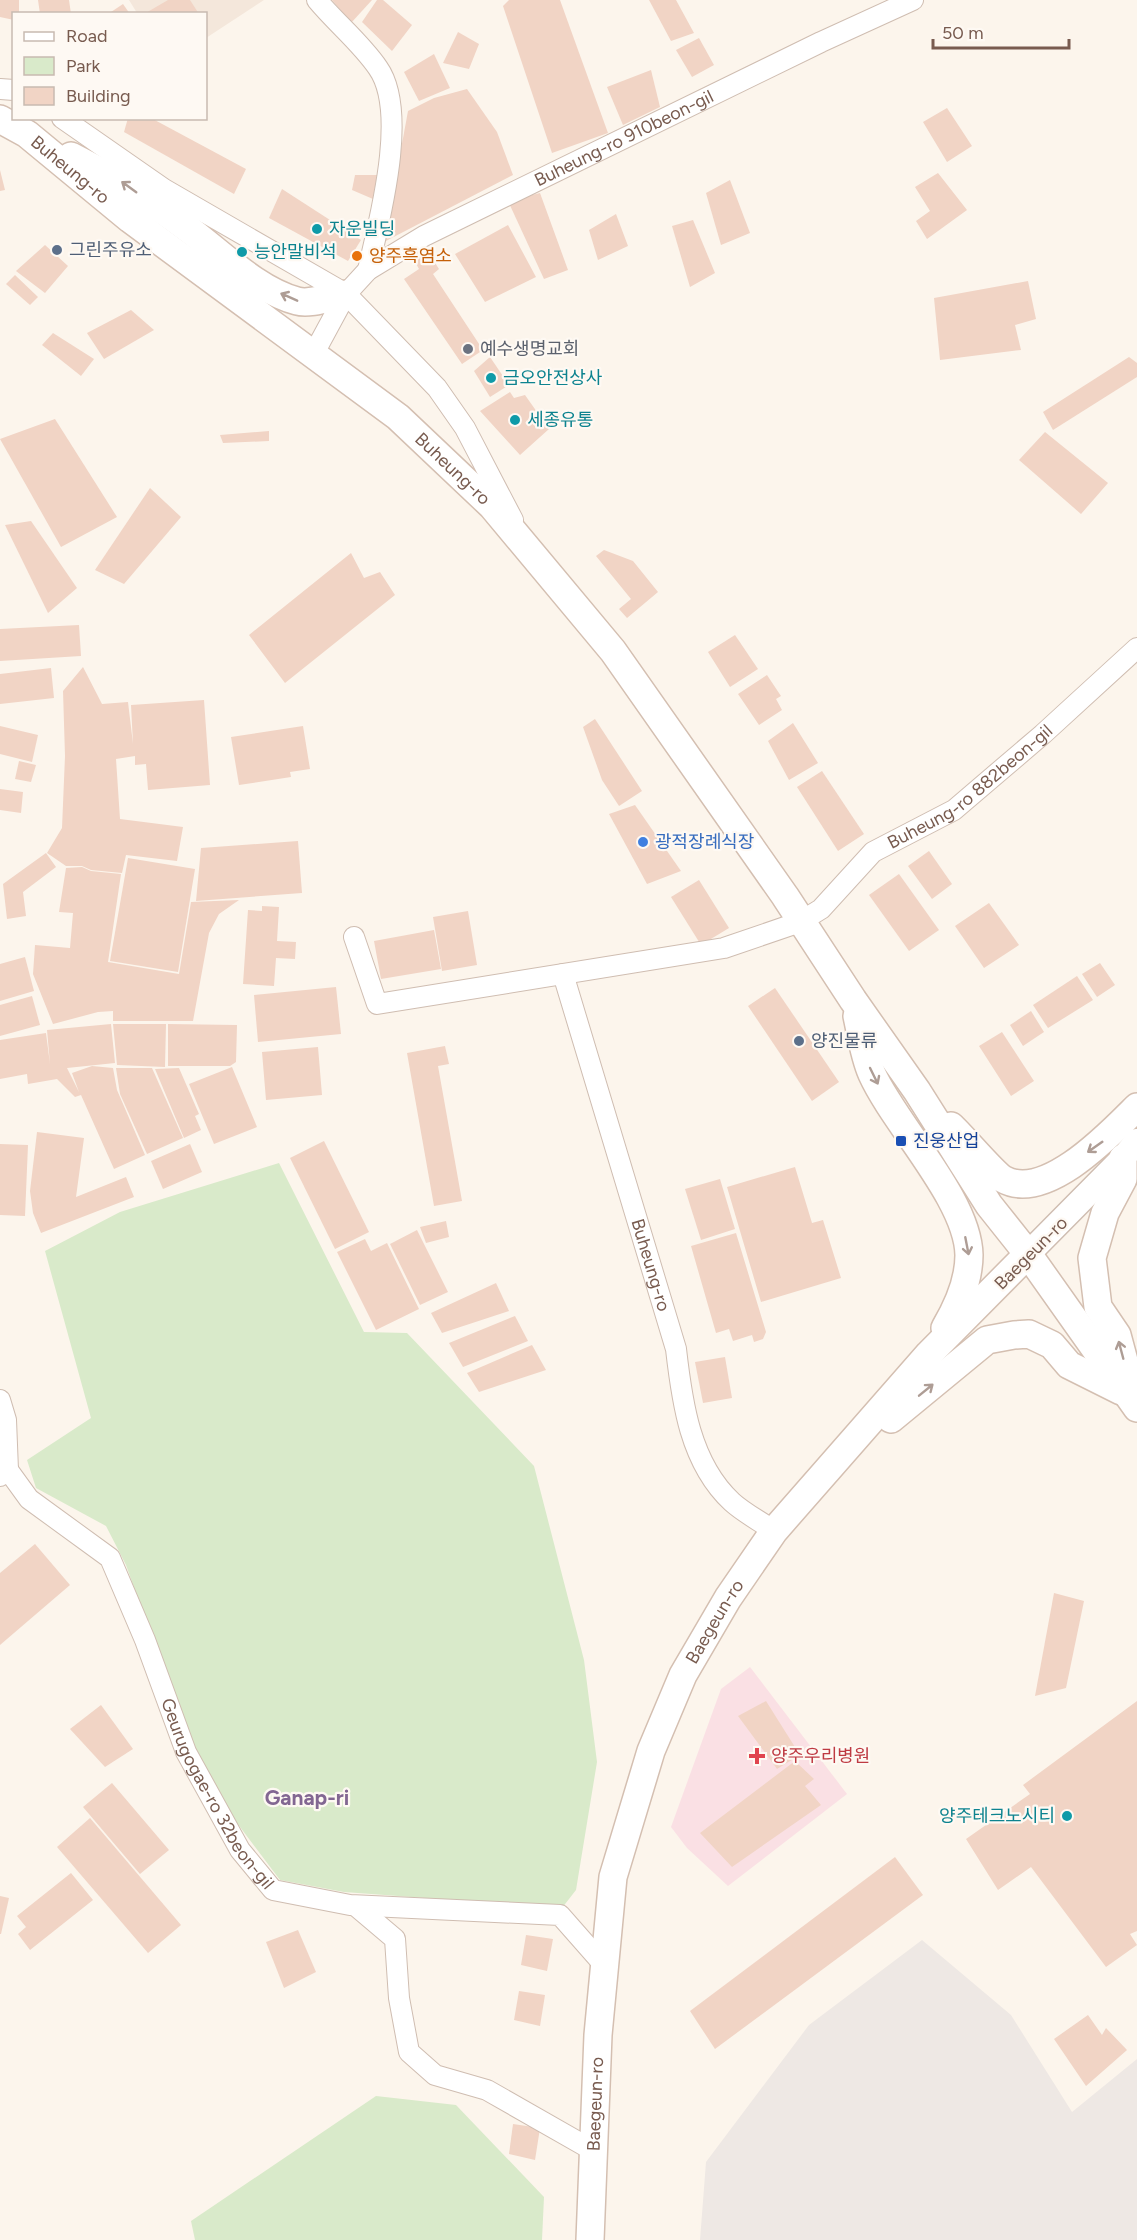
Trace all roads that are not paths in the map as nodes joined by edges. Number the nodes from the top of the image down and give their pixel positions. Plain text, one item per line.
1 (317, 0) edge
2 (913, 0) edge
3 (65, 120) edge
4 (9, 125) edge
5 (368, 270) junction
6 (346, 294) junction
7 (313, 355) junction
8 (525, 544) junction
9 (1137, 648) edge
10 (800, 922) junction
11 (354, 937) dead end
12 (563, 975) junction
13 (853, 1000) junction
14 (917, 1091) junction
15 (1137, 1107) edge
16 (1133, 1148) edge
17 (932, 1168) junction
18 (989, 1205) junction
19 (1028, 1254) junction
20 (929, 1354) junction
21 (0, 1400) edge
22 (1135, 1403) edge
23 (4, 1473) edge
24 (816, 1480) junction
25 (774, 1531) junction
26 (356, 1906) junction
27 (603, 1965) junction
28 (594, 2151) junction
29 (590, 2240) edge

1 - 5 street
2 - 5 street, Buheung-ro 910beon-gil
3 - 6 street
6 -> 4 main road
4 - 7 main road, Buheung-ro
5 - 6 street, Buheung-ro 910beon-gil
6 - 7 street, Buheung-ro 910beon-gil
6 - 8 street
7 - 8 main road, Buheung-ro
8 - 10 main road, Buheung-ro
9 - 10 street, Buheung-ro 882beon-gil
10 - 12 street
10 - 13 main road, Buheung-ro
11 - 12 street
12 - 25 street, Buheung-ro
13 - 14 main road, Buheung-ro
13 -> 17 main road
15 -> 14 main road
14 - 18 main road, Buheung-ro
16 - 19 street, Baegeun-ro
22 -> 16 main road
17 - 18 main road
17 -> 20 main road
18 - 19 main road, Buheung-ro
19 - 20 main road, Baegeun-ro
19 - 22 main road, Buheung-ro
20 - 24 main road, Baegeun-ro
21 - 23 street
24 -> 22 main road
23 - 26 street, Geurugogae-ro 32beon-gil
24 - 25 main road, Baegeun-ro
25 - 27 main road, Baegeun-ro
26 - 27 street, Geurugogae-ro 32beon-gil
26 - 28 street
27 - 28 main road, Baegeun-ro
28 - 29 main road, Baegeun-ro

